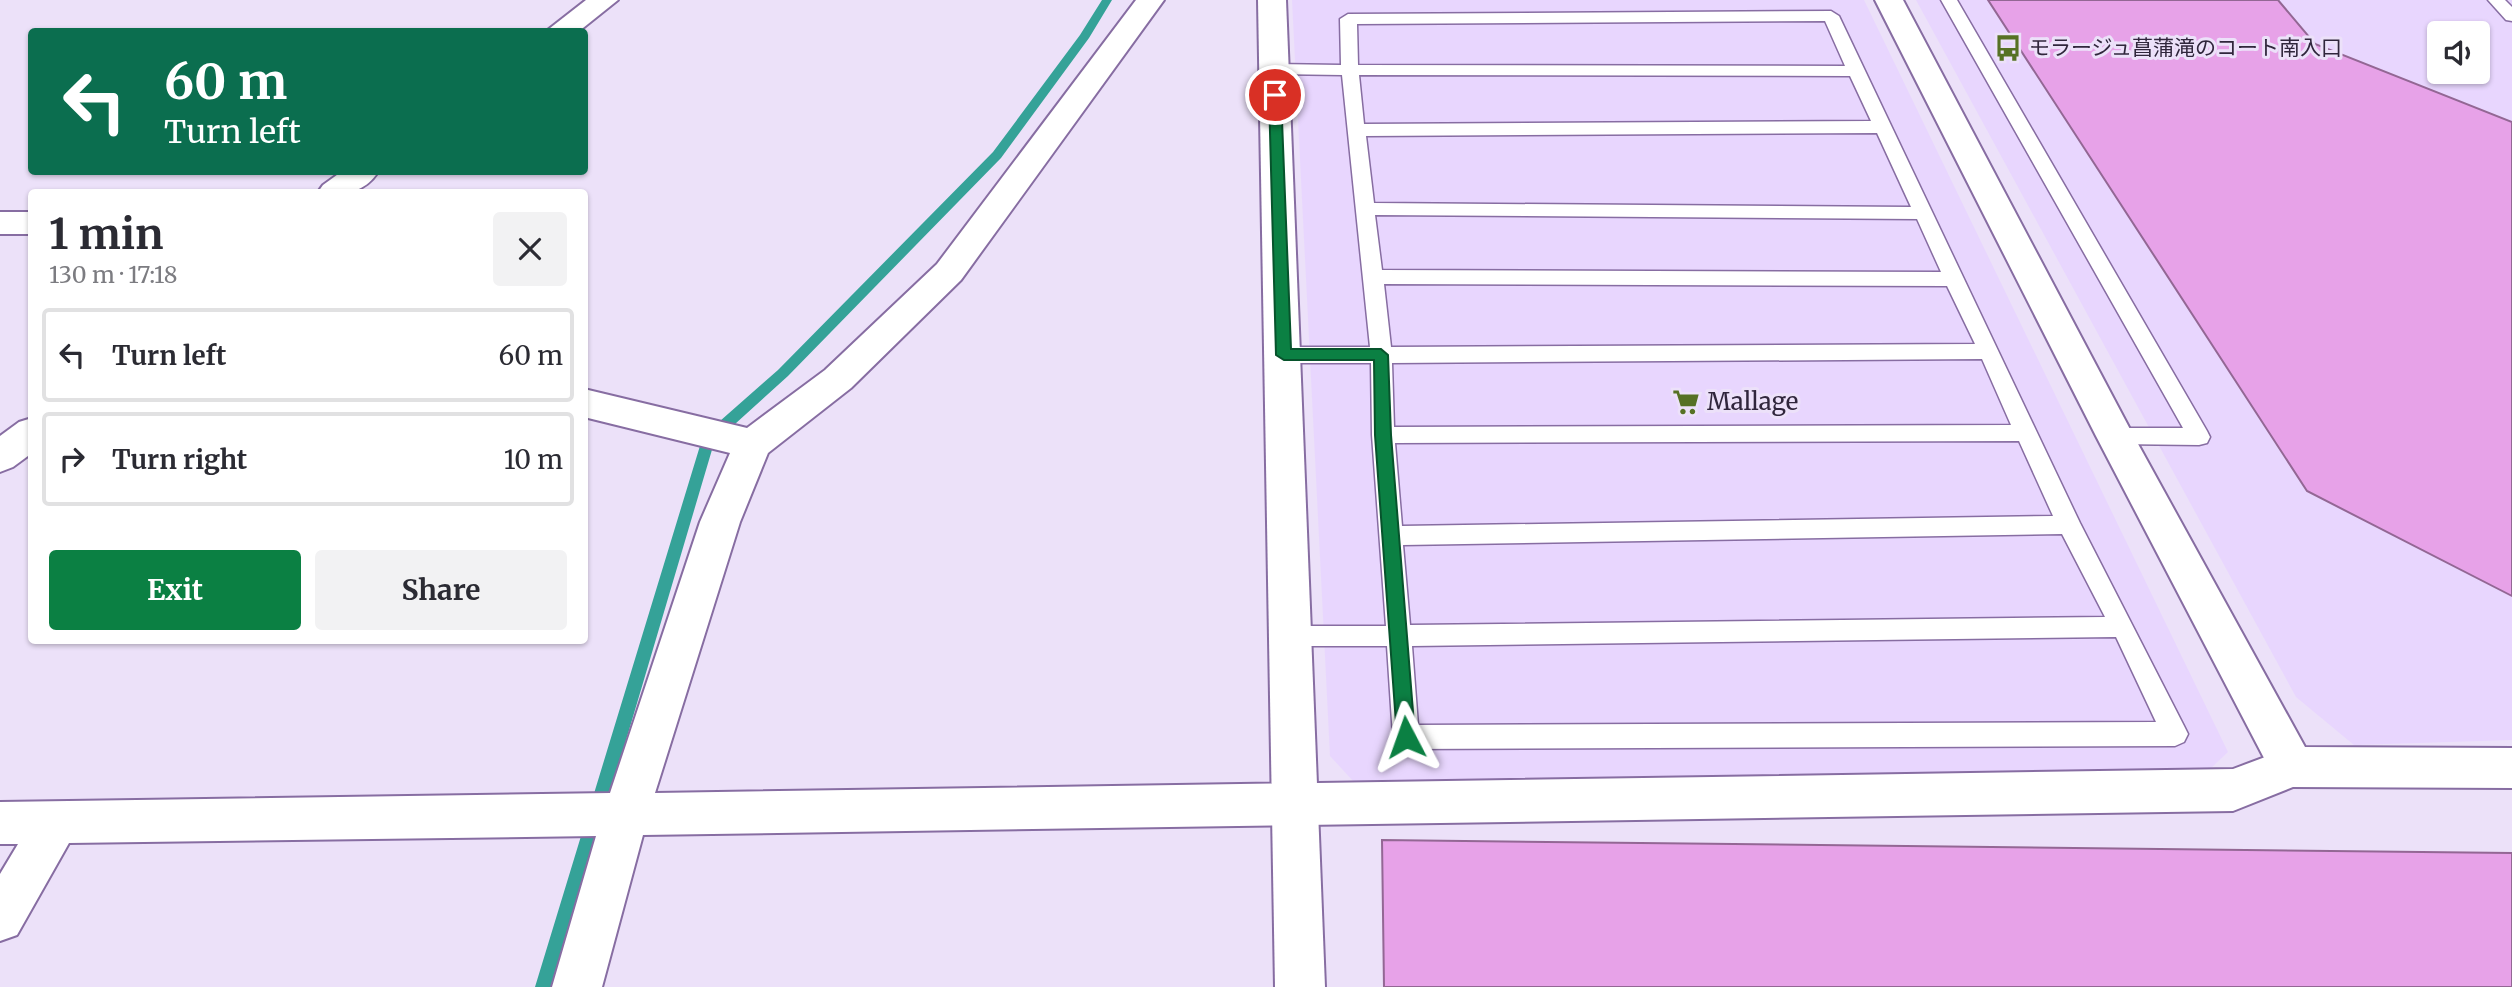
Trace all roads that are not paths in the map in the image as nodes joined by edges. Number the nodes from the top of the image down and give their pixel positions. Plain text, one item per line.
1 (604, 0) edge
2 (1150, 0) edge
3 (1272, 0) edge
4 (1889, 0) edge
5 (1949, 0) edge
6 (2496, 0) edge
7 (2512, 16) edge
8 (565, 28) edge
9 (1274, 69) junction
10 (1350, 70) junction
11 (1856, 71) junction
12 (1883, 127) junction
13 (1356, 130) junction
14 (358, 175) edge
15 (338, 189) edge
16 (1365, 209) junction
17 (1923, 213) junction
18 (0, 223) edge
19 (28, 223) edge
20 (1373, 277) junction
21 (1954, 279) junction
22 (1989, 351) junction
23 (1284, 355) junction
24 (1381, 355) junction
25 (588, 404) edge
26 (2026, 433) junction
27 (28, 435) edge
28 (1383, 435) junction
29 (2115, 436) junction
30 (753, 444) junction
31 (0, 457) edge
32 (2069, 525) junction
33 (1391, 536) junction
34 (2123, 627) junction
35 (1292, 636) junction
36 (1399, 636) junction
37 (2292, 767) junction
38 (2512, 768) edge
39 (1294, 803) junction
40 (625, 816) junction
41 (0, 822) edge
42 (57, 822) junction
43 (0, 918) edge
44 (577, 987) edge
45 (1300, 987) edge

1 - 8 street
2 - 30 street
3 - 9 street
4 - 29 street
5 - 29 lane
6 - 7 lane
9 - 10 lane
9 - 23 street
10 - 11 lane
10 - 11 lane
10 - 13 lane
11 - 12 lane
12 - 13 lane
12 - 17 lane
13 - 16 lane
14 - 15 street
16 - 17 lane
16 - 20 lane
17 - 21 lane
18 - 19 street
20 - 21 lane
20 - 24 lane
21 - 22 lane
22 - 24 lane
22 - 26 lane
23 - 24 lane
23 - 35 street
24 - 28 lane
25 - 30 street
26 - 28 lane
26 - 32 lane
27 - 31 street
28 - 33 lane
29 - 37 street
30 - 40 street
32 - 33 lane
32 - 34 lane
33 - 36 lane
34 - 36 lane
34 - 36 lane
35 - 36 lane
35 - 39 street
37 - 38 street
37 - 39 street
39 - 40 street
39 - 45 street
40 - 42 street
40 - 44 street
41 - 42 street
42 - 43 street

